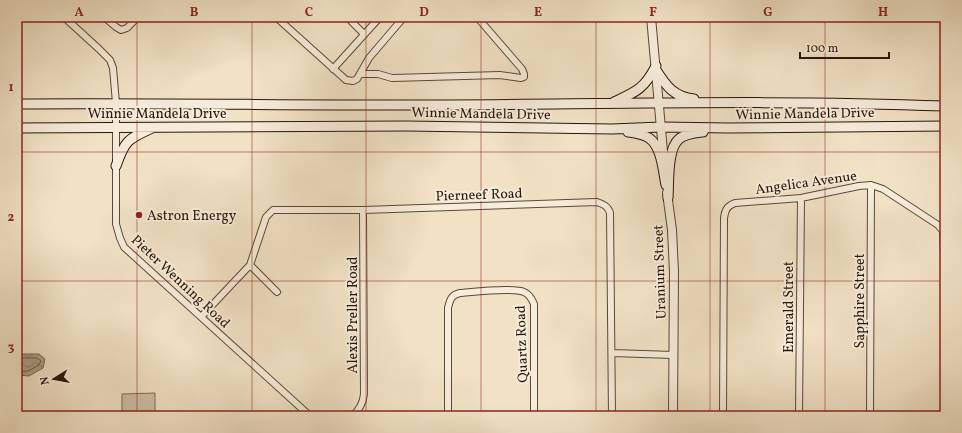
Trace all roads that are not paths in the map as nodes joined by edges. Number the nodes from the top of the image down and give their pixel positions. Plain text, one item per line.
1 (64, 17) edge
2 (104, 17) edge
3 (138, 17) edge
4 (276, 17) edge
5 (347, 17) edge
6 (380, 17) edge
7 (404, 17) edge
8 (477, 17) edge
9 (651, 17) edge
10 (364, 34) junction
11 (656, 68) junction
12 (333, 69) junction
13 (360, 74) junction
14 (718, 102) junction
15 (116, 103) junction
16 (659, 103) junction
17 (17, 104) edge
18 (611, 104) junction
19 (945, 106) edge
20 (945, 126) edge
21 (116, 127) junction
22 (155, 127) junction
23 (661, 127) junction
24 (17, 128) edge
25 (728, 128) junction
26 (612, 129) junction
27 (116, 166) junction
28 (871, 185) junction
29 (667, 186) junction
30 (668, 198) junction
31 (801, 198) junction
32 (363, 210) junction
33 (250, 266) junction
34 (945, 276) edge
35 (277, 292) dead end
36 (201, 317) junction
37 (945, 325) edge
38 (612, 353) junction
39 (673, 355) junction
40 (310, 416) edge
41 (353, 416) edge
42 (448, 416) edge
43 (534, 416) edge
44 (612, 416) edge
45 (673, 416) edge
46 (723, 416) edge
47 (799, 416) edge
48 (870, 416) edge
49 (944, 416) edge

1 - 15 street, Pieter Wenning Road
2 - 3 street
4 - 12 street
5 - 10 street
6 - 10 street
7 - 13 street
8 - 13 street
9 - 11 street, Uranium Street
10 - 12 street
11 - 14 main road
11 - 16 street, Uranium Street
11 - 18 main road
12 - 13 street
14 - 16 main road, Winnie Mandela Drive
14 - 19 main road, Winnie Mandela Drive
15 - 17 main road, Winnie Mandela Drive
15 - 18 main road, Winnie Mandela Drive
15 - 21 street, Pieter Wenning Road
16 - 18 main road, Winnie Mandela Drive
16 - 23 street, Uranium Street
20 - 25 main road, Winnie Mandela Drive
21 - 22 main road, Winnie Mandela Drive
21 - 24 main road, Winnie Mandela Drive
21 - 27 street, Pieter Wenning Road
22 - 26 main road, Winnie Mandela Drive
22 - 27 main road
23 - 25 main road, Winnie Mandela Drive
23 - 26 main road, Winnie Mandela Drive
23 - 29 street, Uranium Street
25 - 30 main road
26 - 29 main road
27 - 36 street, Pieter Wenning Road
28 - 31 street, Angelica Avenue
28 - 34 street, Angelica Avenue
28 - 48 street, Sapphire Street
29 - 30 street, Uranium Street
30 - 39 street, Uranium Street
31 - 46 street, Angelica Avenue
31 - 47 street, Emerald Street
32 - 33 street, Pierneef Road
32 - 38 street, Pierneef Road
32 - 41 street, Alexis Preller Road
33 - 35 street
33 - 36 street, Pierneef Road
36 - 40 street, Pieter Wenning Road
37 - 49 street
38 - 39 street
38 - 44 street, Pierneef Road
39 - 45 street, Uranium Street
42 - 43 street, Quartz Road

